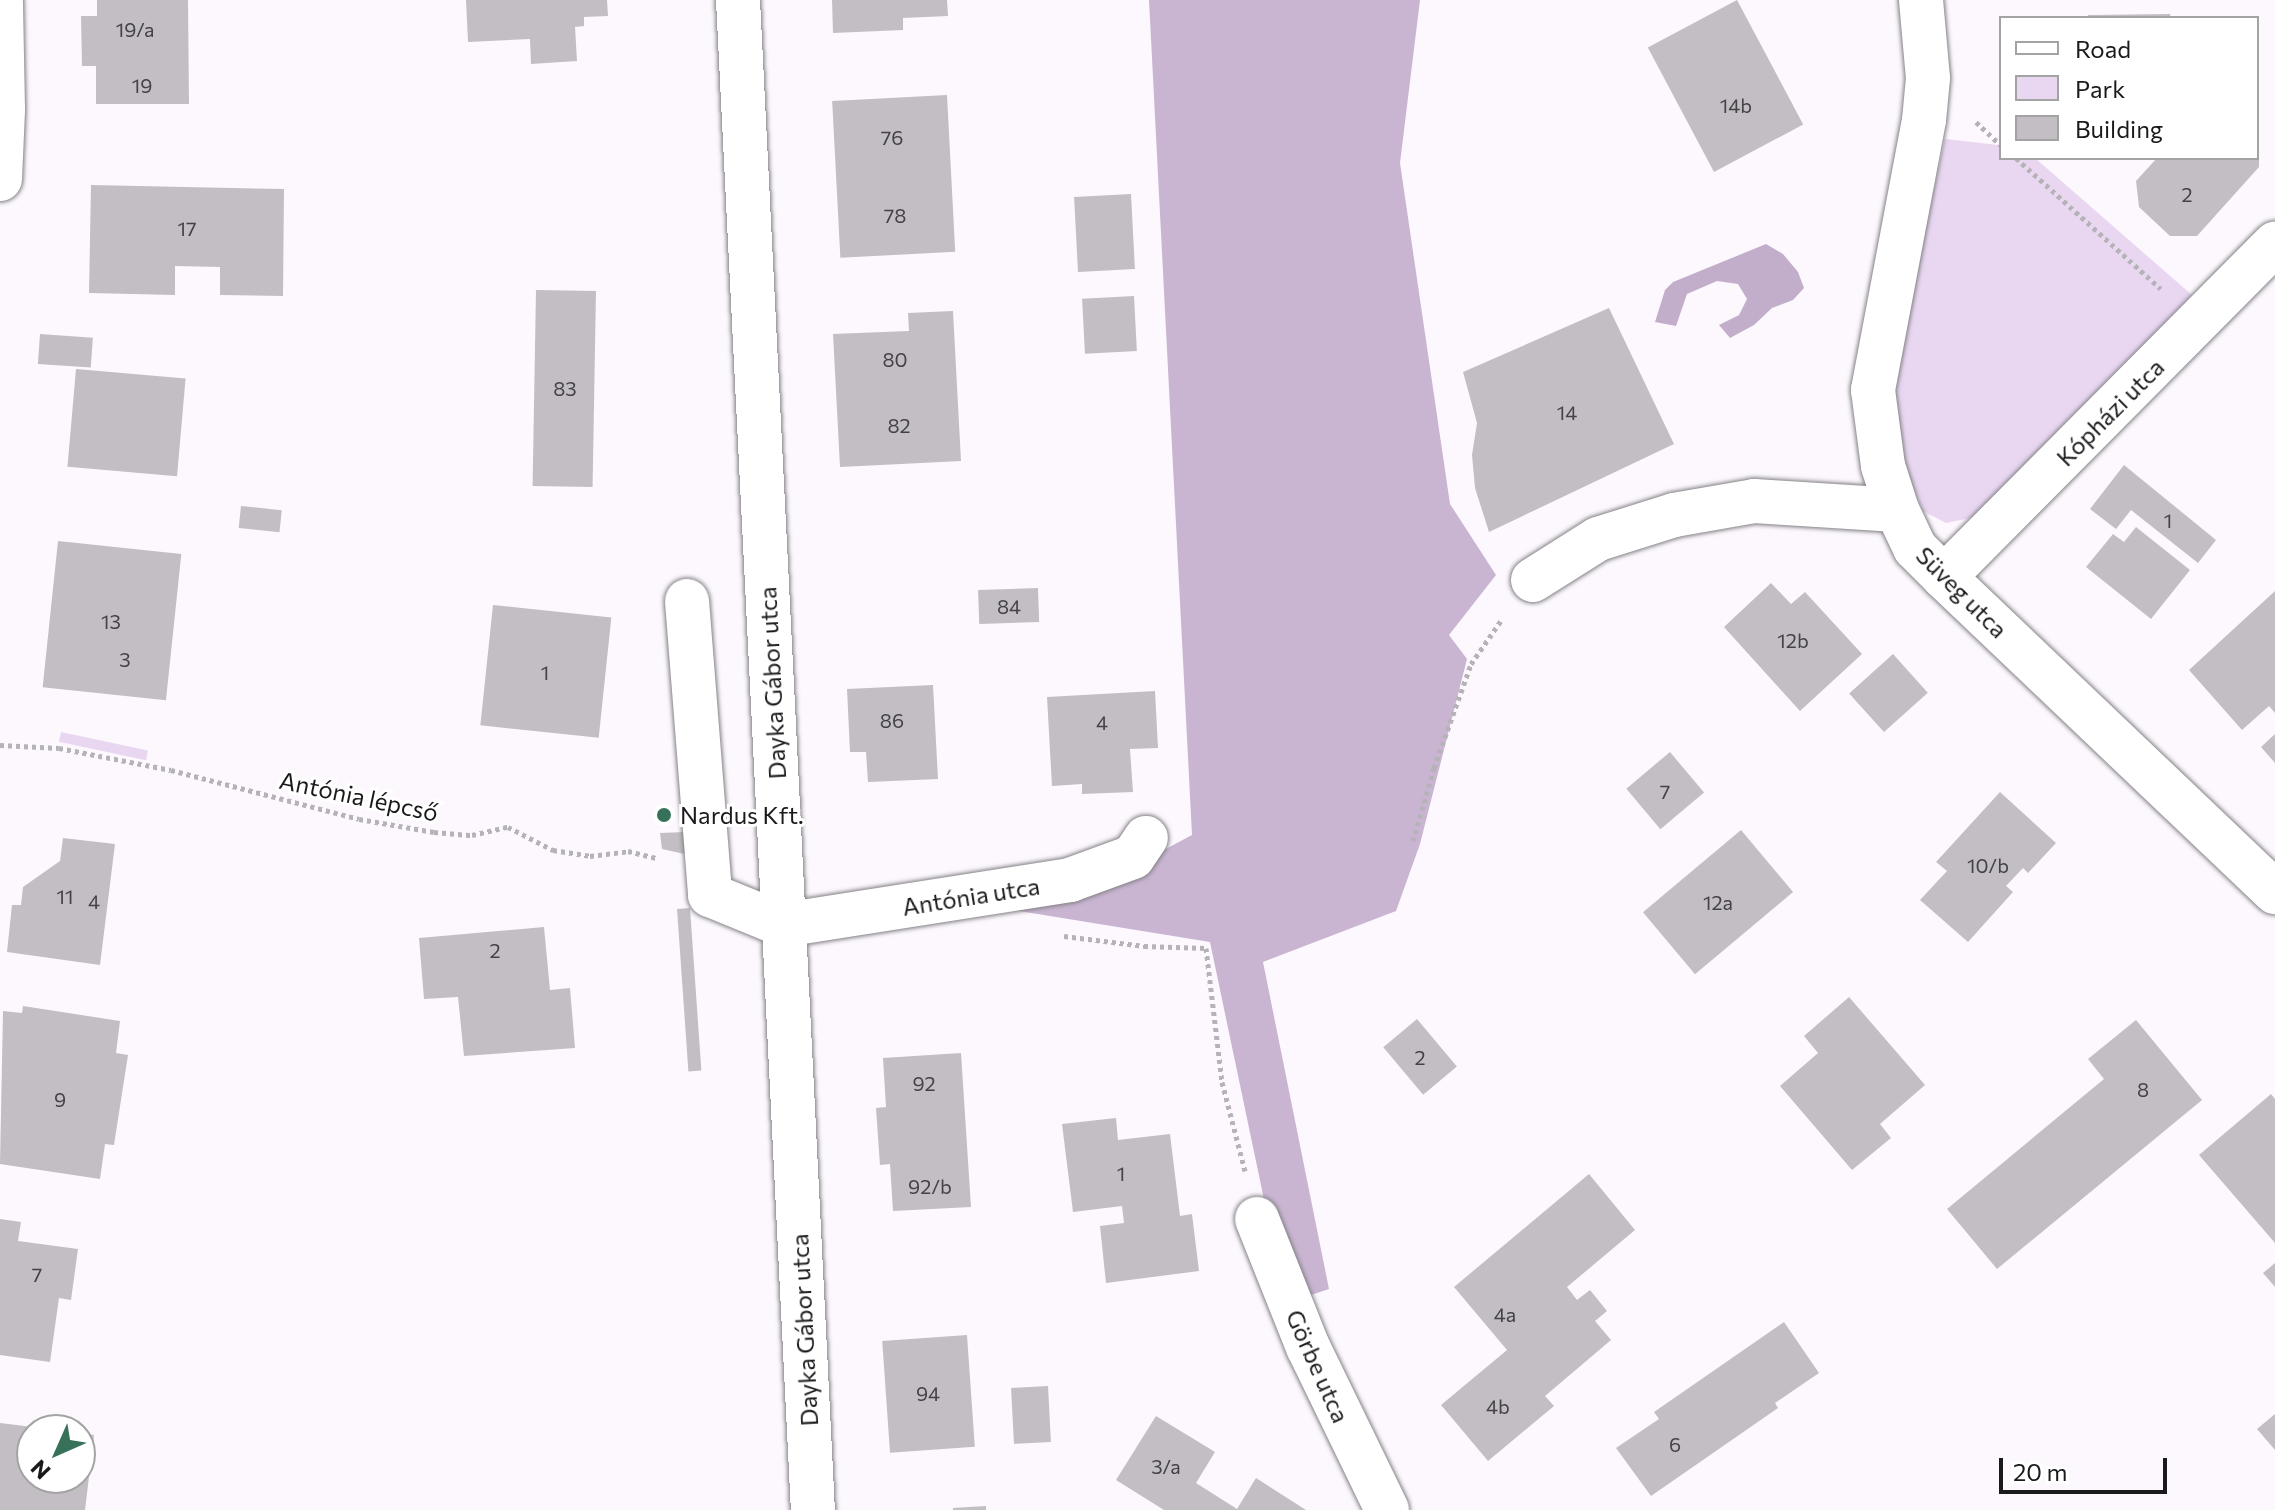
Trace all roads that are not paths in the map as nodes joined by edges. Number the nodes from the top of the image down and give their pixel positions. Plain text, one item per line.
1 (1, 0) edge
2 (738, 0) edge
3 (1921, 0) edge
4 (0, 179) edge
5 (2275, 244) edge
6 (1897, 510) junction
7 (1944, 577) junction
8 (1533, 580) road end
9 (687, 601) dead end
10 (1146, 838) dead end
11 (2275, 892) edge
12 (783, 925) junction
13 (1257, 1219) road end
14 (813, 1510) edge
15 (1387, 1510) edge

1 - 4 street
2 - 12 street, Dayka Gábor utca
3 - 6 street, Süveg utca
5 - 7 street, Kópházi utca
6 - 7 street, Süveg utca
6 - 8 street
7 - 11 street, Süveg utca
9 - 12 street
10 - 12 street, Antónia utca
12 - 14 street, Dayka Gábor utca
13 - 15 street, Görbe utca

